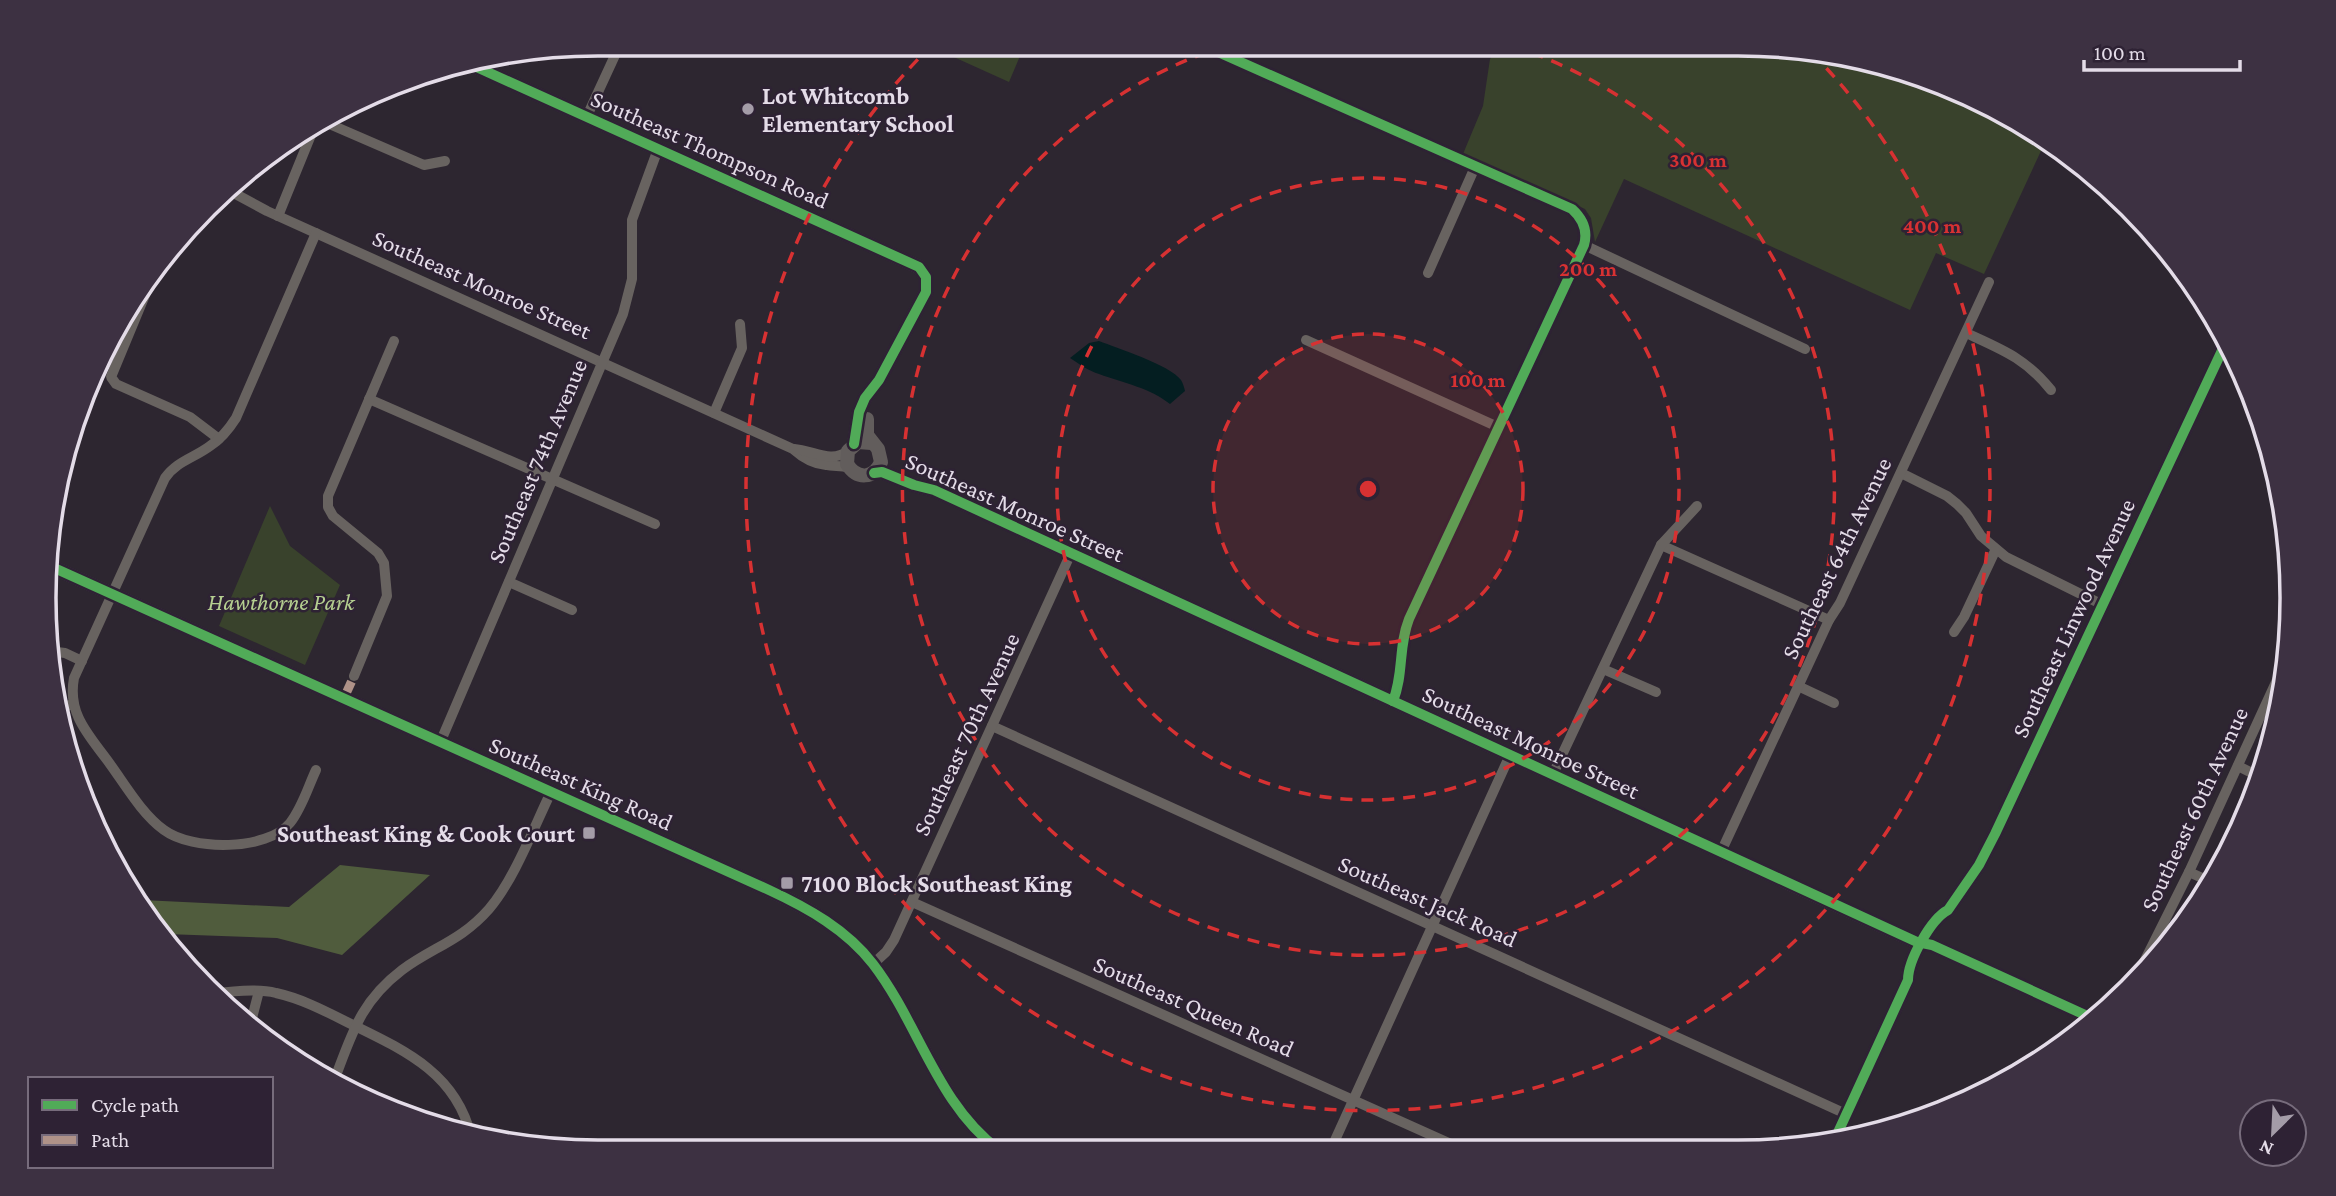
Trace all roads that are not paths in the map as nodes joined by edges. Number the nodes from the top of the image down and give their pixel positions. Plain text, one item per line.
1 (615, 56) edge
2 (1227, 56) edge
3 (480, 69) edge
4 (587, 116) junction
5 (333, 126) edge
6 (309, 140) edge
7 (658, 149) junction
8 (444, 161) dead end
9 (1475, 167) junction
10 (237, 195) edge
11 (278, 216) junction
12 (316, 233) junction
13 (1584, 245) junction
14 (1428, 273) dead end
15 (1989, 282) dead end
16 (138, 312) edge
17 (740, 324) dead end
18 (1966, 333) junction
19 (394, 341) dead end
20 (1306, 341) dead end
21 (1805, 349) dead end
22 (2221, 353) edge
23 (601, 363) junction
24 (879, 380) junction
25 (2051, 390) dead end
26 (369, 399) junction
27 (713, 413) junction
28 (1498, 427) junction
29 (219, 439) junction
30 (871, 443) junction
31 (851, 448) junction
32 (793, 449) junction
33 (881, 457) junction
34 (849, 468) junction
35 (874, 473) junction
36 (1901, 473) junction
37 (552, 477) junction
38 (928, 487) junction
39 (1697, 506) dead end
40 (655, 524) dead end
41 (1661, 545) junction
42 (1995, 551) junction
43 (1071, 553) junction
44 (57, 569) edge
45 (509, 582) junction
46 (113, 595) junction
47 (2103, 605) junction
48 (572, 610) dead end
49 (1829, 620) junction
50 (1954, 632) dead end
51 (59, 652) edge
52 (82, 661) junction
53 (1604, 669) junction
54 (354, 676) dead end
55 (1798, 686) junction
56 (2272, 691) edge
57 (1657, 692) dead end
58 (1393, 701) junction
59 (1834, 703) dead end
60 (73, 705) junction
61 (67, 706) edge
62 (992, 726) junction
63 (440, 743) junction
64 (1510, 755) junction
65 (2238, 766) junction
66 (316, 770) dead end
67 (2251, 772) edge
68 (1553, 774) junction
69 (551, 792) junction
70 (1721, 852) junction
71 (2189, 872) junction
72 (2202, 878) edge
73 (912, 902) junction
74 (1433, 926) junction
75 (1927, 944) junction
76 (2151, 948) edge
77 (873, 964) junction
78 (259, 991) junction
79 (228, 993) edge
80 (2084, 1014) edge
81 (253, 1015) edge
82 (355, 1026) junction
83 (337, 1073) edge
84 (1353, 1100) junction
85 (1846, 1114) junction
86 (467, 1124) edge
87 (1839, 1131) edge
88 (988, 1140) edge
89 (1335, 1140) edge
90 (1440, 1140) edge

1 - 4 street
2 - 9 street
3 - 4 street, Southeast Thompson Road
4 - 7 street, Southeast Thompson Road
5 - 8 street
6 - 11 street
7 - 23 street, Southeast 74th Avenue
7 - 24 street, Southeast Thompson Road
9 - 13 street
9 - 14 street
10 - 11 street, Southeast Monroe Street
11 - 12 street, Southeast Monroe Street
12 - 23 street, Southeast Monroe Street
12 - 29 street
13 - 21 street
13 - 28 street
15 - 18 street, Southeast 64th Avenue
16 - 29 street
17 - 27 street
18 - 25 street
18 - 36 street, Southeast 64th Avenue
19 - 26 street
20 - 28 street
22 - 47 street, Southeast Linwood Avenue
23 - 27 street, Southeast Monroe Street
23 - 37 street, Southeast 74th Avenue
24 - 30 street
24 - 31 street
26 - 37 street
26 - 54 street
27 - 32 street, Southeast Monroe Street
28 - 58 street
29 - 46 street
30 - 31 street
30 - 33 street
31 - 32 street, Southeast Monroe Street
31 - 34 street
32 - 34 street, Southeast Monroe Street
33 - 35 street
33 - 38 street, Southeast Monroe Street
34 - 35 street
35 - 38 street, Southeast Monroe Street
36 - 42 street
36 - 49 street, Southeast 64th Avenue
37 - 40 street
37 - 45 street, Southeast 74th Avenue
38 - 43 street, Southeast Monroe Street
39 - 41 street
41 - 49 street
41 - 53 street
42 - 47 street
42 - 50 street
43 - 58 street, Southeast Monroe Street
43 - 62 street, Southeast 70th Avenue
44 - 46 street, Southeast King Road
45 - 48 street
45 - 63 street, Southeast 74th Avenue
46 - 52 street
46 - 63 street, Southeast King Road
47 - 75 street, Southeast Linwood Avenue
49 - 55 street, Southeast 64th Avenue
51 - 52 street
52 - 60 street
53 - 57 street
53 - 68 street
55 - 59 street
55 - 70 street, Southeast 64th Avenue
56 - 65 street, Southeast 60th Avenue
58 - 64 street, Southeast Monroe Street
60 - 61 street
60 - 66 street
62 - 73 street, Southeast 70th Avenue
62 - 74 street, Southeast Jack Road
63 - 69 street, Southeast King Road
64 - 68 street, Southeast Monroe Street
64 - 74 street
65 - 67 street
65 - 71 street, Southeast 60th Avenue
68 - 70 street, Southeast Monroe Street
69 - 77 street, Southeast King Road
69 - 82 street
70 - 75 street, Southeast Monroe Street
71 - 72 street
71 - 76 street, Southeast 60th Avenue
73 - 77 street, Southeast 70th Avenue
73 - 84 street, Southeast Queen Road
74 - 84 street
74 - 85 street, Southeast Jack Road
75 - 80 street, Southeast Monroe Street
75 - 85 street, Southeast Linwood Avenue
77 - 88 street, Southeast King Road
78 - 79 street
78 - 81 street
78 - 82 street
82 - 83 street
82 - 86 street
84 - 89 street
84 - 90 street, Southeast Queen Road
85 - 87 street, Southeast Linwood Avenue

